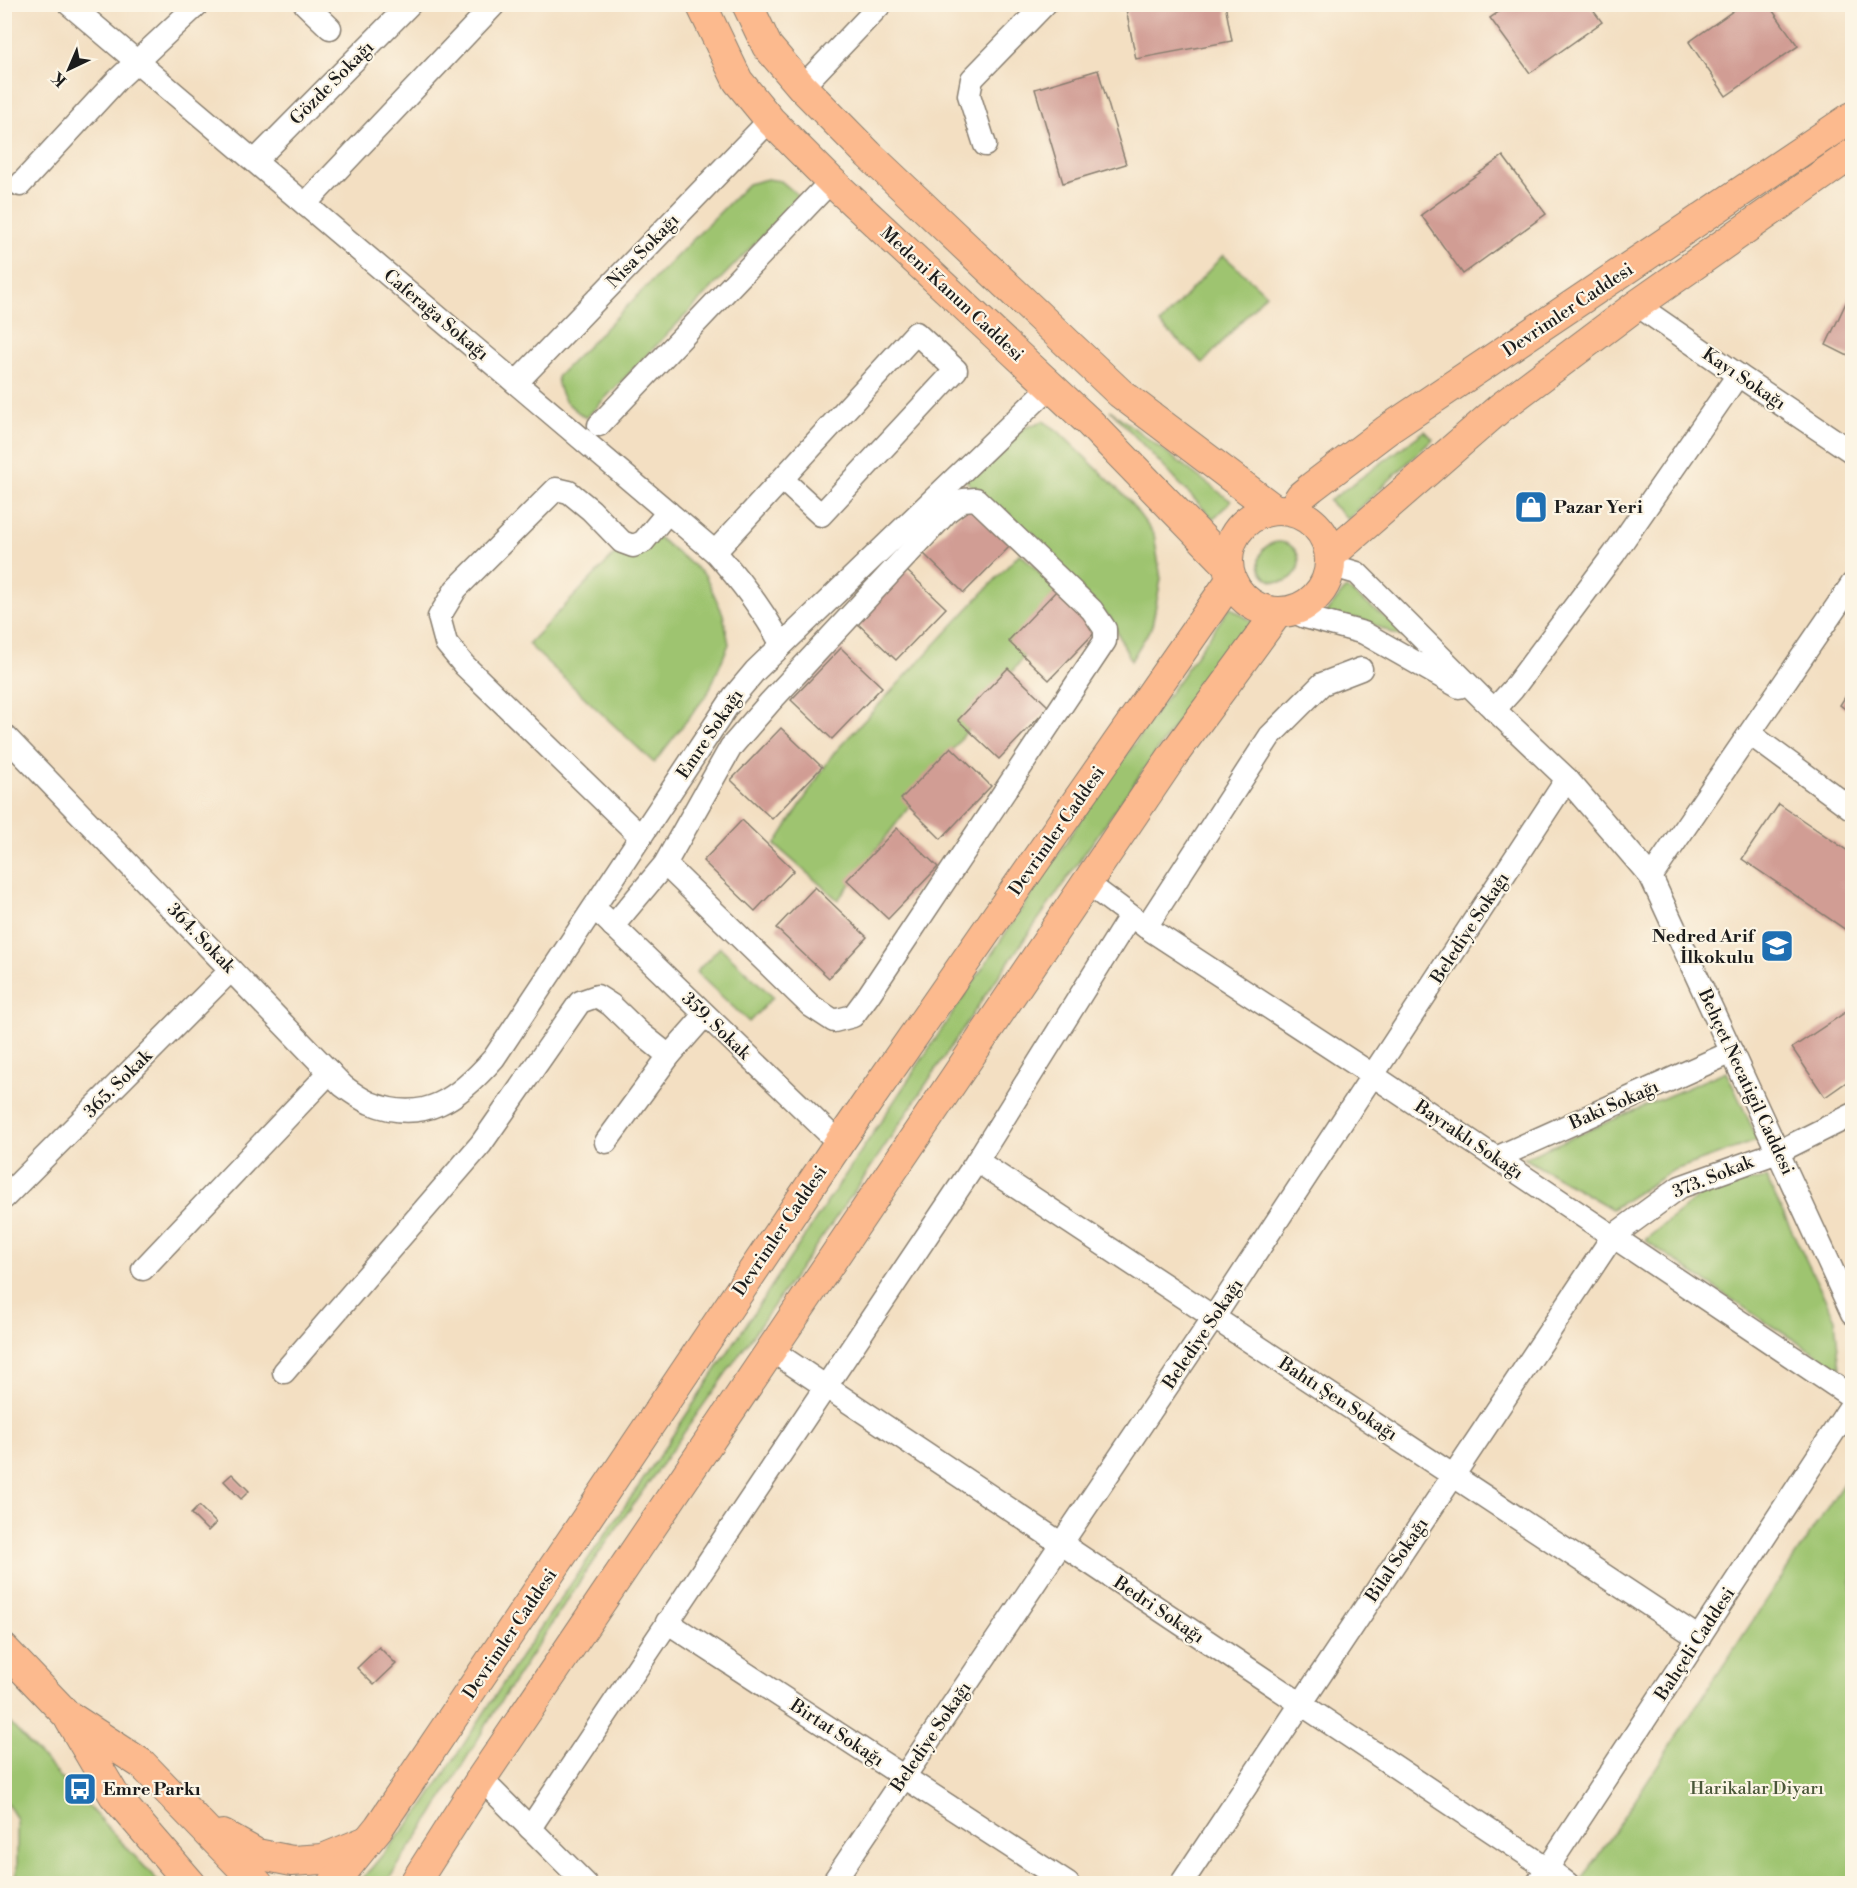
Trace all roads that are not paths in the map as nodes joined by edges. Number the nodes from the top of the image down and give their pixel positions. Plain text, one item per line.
1 (69, 4) edge
2 (198, 4) edge
3 (305, 4) edge
4 (410, 4) edge
5 (701, 4) edge
6 (747, 4) edge
7 (881, 4) edge
8 (1045, 4) edge
9 (493, 6) dead end
10 (330, 28) dead end
11 (137, 63) junction
12 (802, 87) junction
13 (1852, 117) edge
14 (770, 120) junction
15 (986, 145) dead end
16 (1852, 154) edge
17 (255, 161) junction
18 (831, 181) junction
19 (20, 185) dead end
20 (305, 204) junction
21 (1637, 305) junction
22 (1738, 375) junction
23 (516, 383) junction
24 (1051, 386) junction
25 (599, 425) dead end
26 (1852, 452) edge
27 (782, 479) junction
28 (1283, 511) junction
29 (668, 512) junction
30 (715, 552) junction
31 (1330, 560) junction
32 (1230, 572) junction
33 (1852, 584) edge
34 (1285, 611) junction
35 (782, 645) junction
36 (1361, 669) dead end
37 (1489, 705) junction
38 (1750, 734) junction
39 (9, 749) edge
40 (1567, 779) junction
41 (1852, 809) edge
42 (641, 837) junction
43 (665, 864) junction
44 (1651, 877) junction
45 (1087, 884) junction
46 (594, 908) junction
47 (1138, 922) junction
48 (613, 926) junction
49 (231, 970) junction
50 (705, 1015) junction
51 (1732, 1052) junction
52 (669, 1056) junction
53 (330, 1072) junction
54 (1374, 1076) junction
55 (414, 1112) joint
56 (1852, 1115) edge
57 (606, 1142) dead end
58 (839, 1143) junction
59 (1778, 1152) junction
60 (1496, 1158) junction
61 (977, 1161) junction
62 (4, 1197) edge
63 (1613, 1236) junction
64 (143, 1269) dead end
65 (1852, 1313) edge
66 (1214, 1317) junction
67 (771, 1350) junction
68 (284, 1372) dead end
69 (825, 1387) junction
70 (1852, 1397) edge
71 (1852, 1404) edge
72 (1453, 1475) junction
73 (1061, 1545) junction
74 (668, 1622) junction
75 (1699, 1638) junction
76 (4, 1649) edge
77 (1301, 1704) junction
78 (67, 1714) junction
79 (904, 1777) junction
80 (482, 1779) junction
81 (196, 1820) junction
82 (530, 1828) junction
83 (367, 1841) junction
84 (1542, 1876) edge
85 (191, 1884) edge
86 (258, 1884) edge
87 (333, 1884) edge
88 (414, 1884) edge
89 (586, 1884) edge
90 (832, 1884) edge
91 (1068, 1884) edge
92 (1181, 1884) edge
93 (1568, 1884) edge

1 - 11 street, Caferağa Sokağı
2 - 11 street
3 - 10 street
4 - 17 street, Gözde Sokağı
5 - 14 main road, Medeni Kanun Caddesi
6 - 12 main road
7 - 12 street
8 - 15 street
9 - 20 street
11 - 17 street, Caferağa Sokağı
11 - 19 street
12 - 14 main road
12 - 28 main road
13 - 28 main road, Devrimler Caddesi
14 - 18 main road, Medeni Kanun Caddesi
14 - 23 street, Nisa Sokağı
16 - 21 main road, Devrimler Caddesi
17 - 20 street, Caferağa Sokağı
18 - 24 main road, Medeni Kanun Caddesi
18 - 25 street
20 - 23 street, Caferağa Sokağı
21 - 22 street, Kayı Sokağı
21 - 31 main road, Devrimler Caddesi
22 - 26 street, Kayı Sokağı
22 - 37 street
23 - 29 street, Caferağa Sokağı
24 - 32 main road, Medeni Kanun Caddesi
24 - 35 street, Emre Sokağı
27 - 27 street
27 - 30 street
28 - 31 main road
28 - 32 main road
29 - 30 street, Caferağa Sokağı
29 - 42 street
30 - 35 street, Caferağa Sokağı
31 - 34 main road
31 - 37 street, Behçet Necatigil Caddesi
32 - 34 main road
32 - 58 main road, Devrimler Caddesi
33 - 38 street
34 - 37 street, Behçet Necatigil Caddesi
34 - 45 main road
35 - 42 street, Emre Sokağı
36 - 47 street
37 - 40 street, Behçet Necatigil Caddesi
38 - 41 street
38 - 44 street
39 - 49 street, 364. Sokak
40 - 44 street, Behçet Necatigil Caddesi
40 - 54 street, Belediye Sokağı
42 - 46 street, Emre Sokağı
43 - 43 street
43 - 48 street
44 - 51 street, Behçet Necatigil Caddesi
45 - 47 street, Bayraklı Sokağı
45 - 67 main road
46 - 48 street, 359. Sokak
46 - 55 street, Emre Sokağı
47 - 54 street, Bayraklı Sokağı
47 - 61 street
48 - 50 street, 359. Sokak
49 - 53 street, 364. Sokak
49 - 62 street, 365. Sokak
50 - 52 street
50 - 58 street, 359. Sokak
51 - 59 street, Behçet Necatigil Caddesi
51 - 60 street, Baki Sokağı
52 - 57 street
52 - 68 street
53 - 55 street, 364. Sokak
53 - 64 street
54 - 60 street, Bayraklı Sokağı
54 - 66 street, Belediye Sokağı
56 - 59 street, 373. Sokak
58 - 83 main road, Devrimler Caddesi
59 - 63 street, 373. Sokak
59 - 65 street, Behçet Necatigil Caddesi
60 - 63 street, Bayraklı Sokağı
61 - 66 street, Bahtı Şen Sokağı
61 - 69 street
63 - 70 street, Bayraklı Sokağı
63 - 72 street, Bilal Sokağı
66 - 72 street, Bahtı Şen Sokağı
66 - 73 street, Belediye Sokağı
67 - 69 street, Bedri Sokağı
67 - 80 main road
69 - 73 street, Bedri Sokağı
69 - 74 street
71 - 75 street, Bahçeli Caddesi
72 - 75 street, Bahtı Şen Sokağı
72 - 77 street, Bilal Sokağı
73 - 77 street, Bedri Sokağı
73 - 79 street, Belediye Sokağı
74 - 79 street, Birtat Sokağı
74 - 82 street
75 - 84 street, Bahçeli Caddesi
76 - 78 main road
77 - 84 street, Bedri Sokağı
77 - 92 street, Bilal Sokağı
78 - 81 main road
78 - 85 main road
79 - 90 street, Belediye Sokağı
79 - 91 street, Birtat Sokağı
80 - 82 street
80 - 88 main road
81 - 83 main road
81 - 86 main road
82 - 89 street
83 - 87 main road, Devrimler Caddesi
84 - 93 street, Bedri Sokağı

